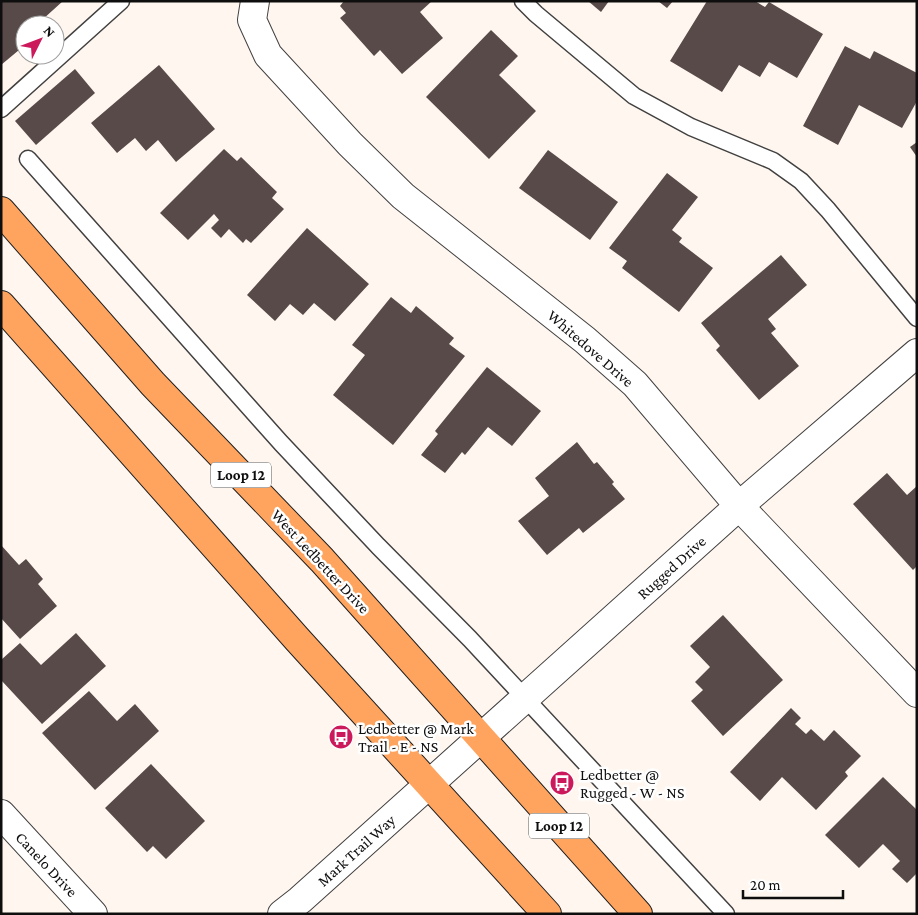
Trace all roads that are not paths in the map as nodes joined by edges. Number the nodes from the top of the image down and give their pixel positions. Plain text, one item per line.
1 (121, 1) edge
2 (523, 1) edge
3 (254, 11) edge
4 (1, 109) edge
5 (28, 159) dead end
6 (1, 211) edge
7 (1, 305) edge
8 (917, 318) edge
9 (917, 353) edge
10 (739, 506) junction
11 (917, 692) edge
12 (525, 698) junction
13 (481, 738) junction
14 (429, 785) junction
15 (1, 814) edge
16 (93, 914) edge
17 (282, 914) edge
18 (547, 914) edge
19 (638, 914) edge
20 (726, 914) edge

1 - 4 lane
2 - 8 lane
3 - 10 street, Whitedove Drive
5 - 12 lane
6 - 13 main road, West Ledbetter Drive / Loop 12
7 - 14 main road
9 - 10 street, Rugged Drive
10 - 11 street, Whitedove Drive
10 - 12 street, Rugged Drive
12 - 13 street, Rugged Drive
12 - 20 lane
13 - 14 street, Rugged Drive
13 - 19 main road, West Ledbetter Drive / Loop 12
14 - 17 street, Mark Trail Way
14 - 18 main road
15 - 16 street, Canelo Drive

